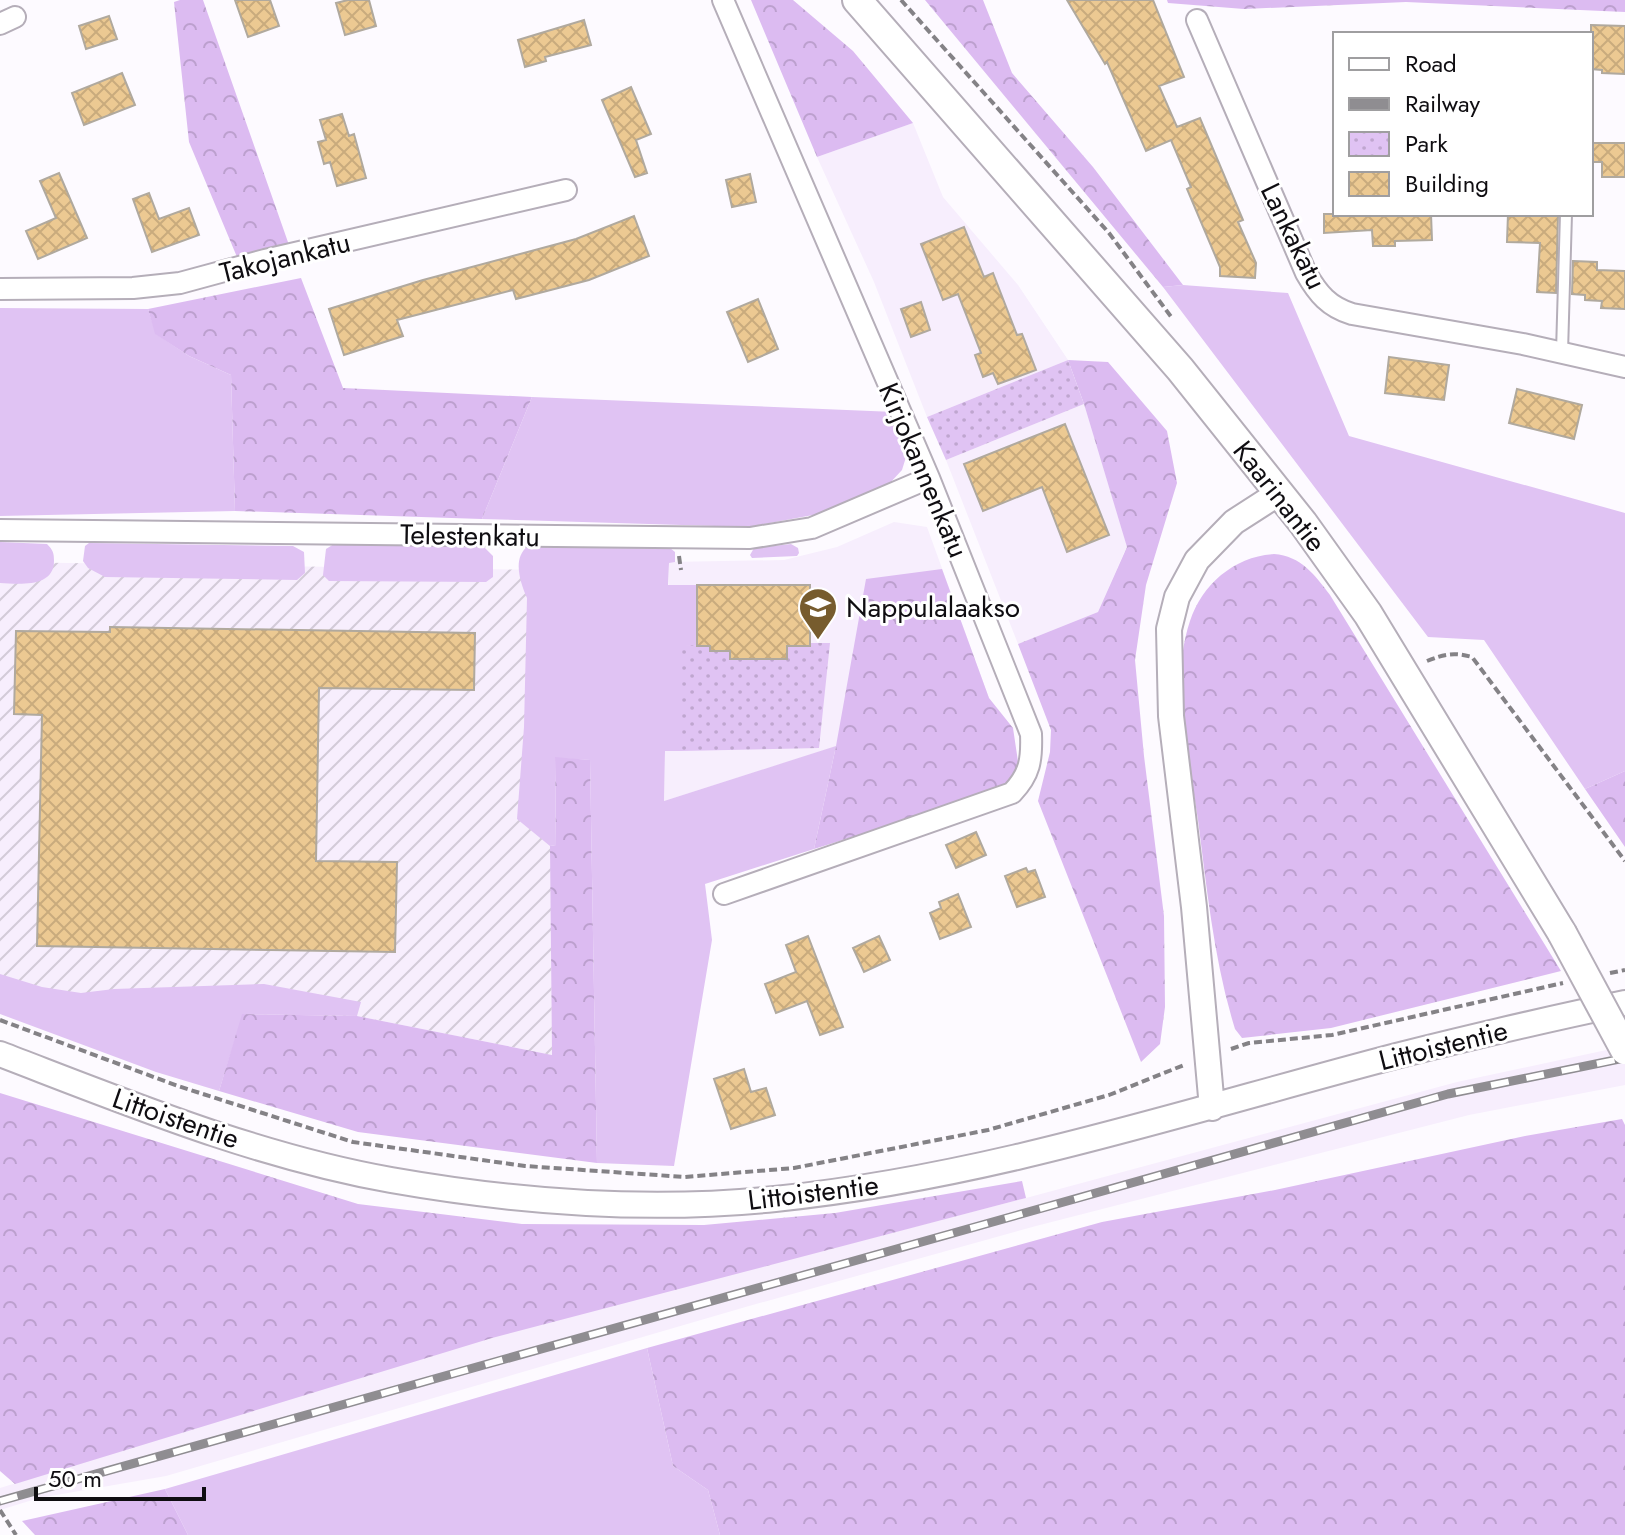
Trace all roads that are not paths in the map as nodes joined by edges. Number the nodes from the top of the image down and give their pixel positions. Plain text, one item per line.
1 (723, 0) edge
2 (857, 0) edge
3 (1197, 20) dead end
4 (566, 190) dead end
5 (1566, 216) edge
6 (0, 289) edge
7 (1562, 352) junction
8 (1625, 367) edge
9 (929, 478) junction
10 (1279, 493) junction
11 (0, 530) edge
12 (724, 894) dead end
13 (1625, 1003) edge
14 (1625, 1050) edge
15 (0, 1054) edge
16 (1212, 1108) junction

1 - 9 street, Kirjokannenkatu
2 - 10 main road, Kaarinantie
3 - 7 street, Lankakatu
4 - 6 street, Takojankatu
5 - 7 lane
7 - 8 street, Lankakatu
9 - 11 street, Telestenkatu
9 - 12 street, Kirjokannenkatu
10 - 14 main road, Kaarinantie, bridge
10 - 16 street
13 - 16 street, Littoistentie
15 - 16 street, Littoistentie

